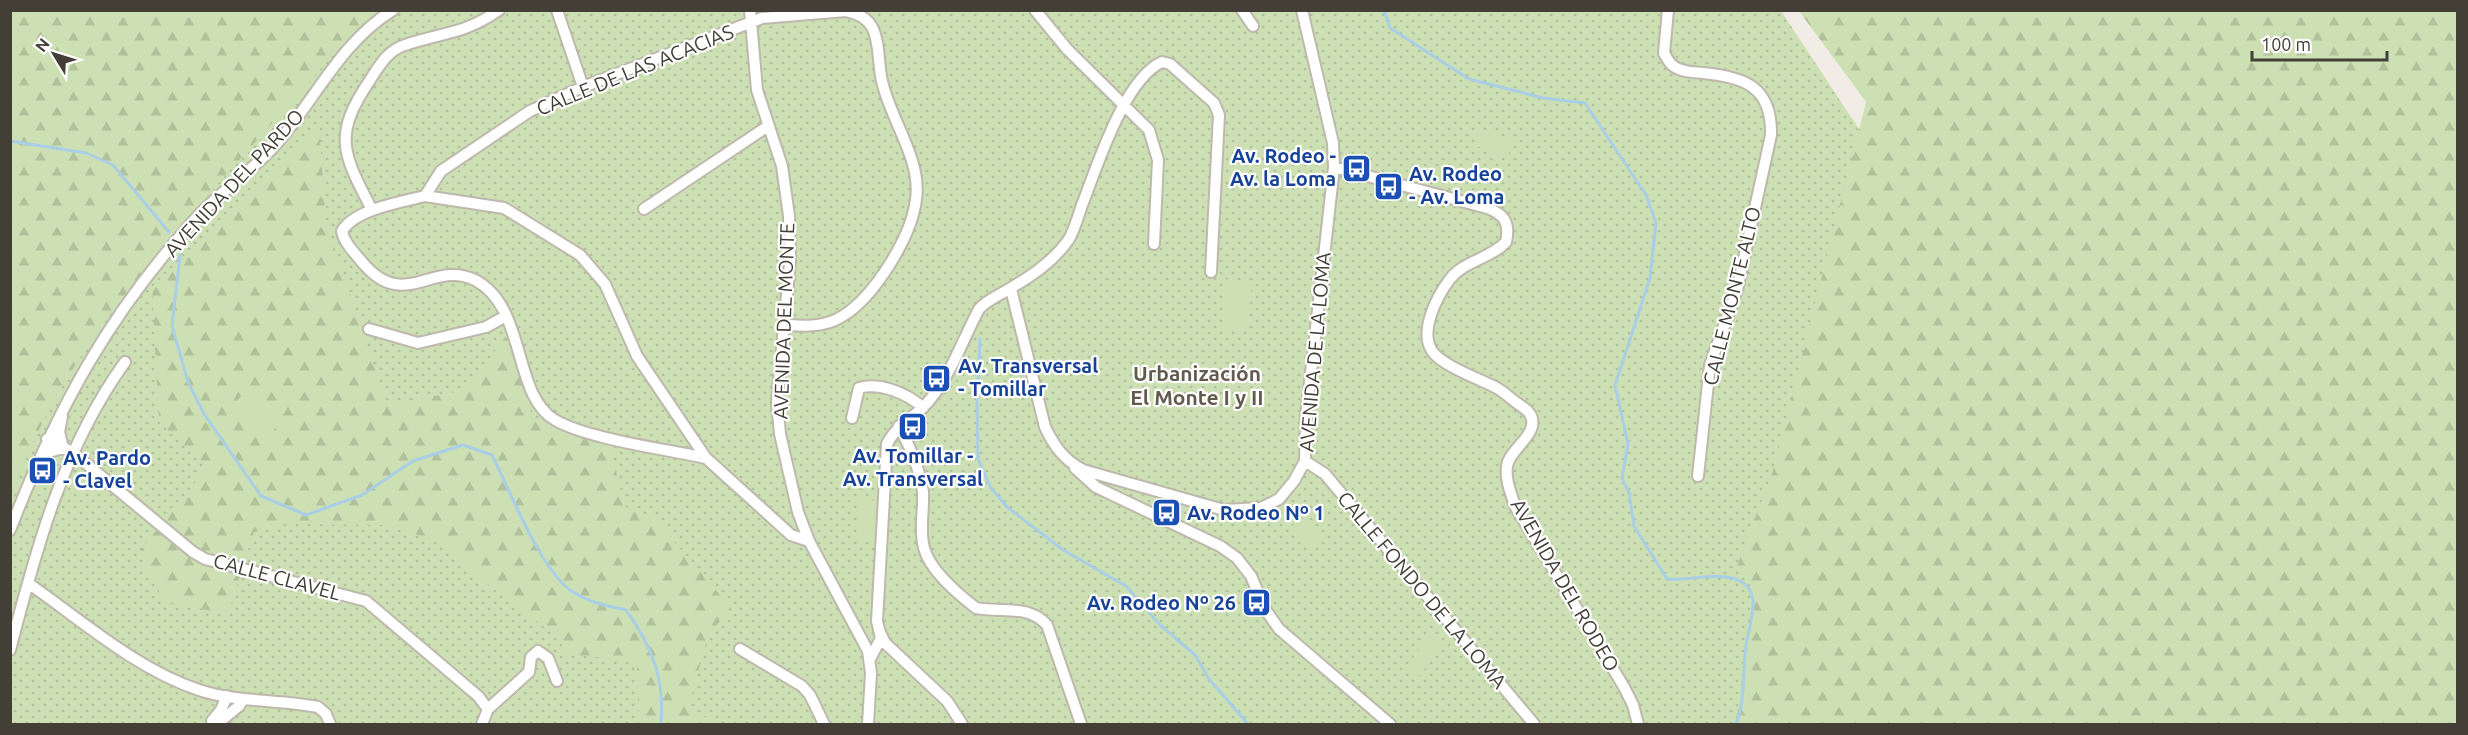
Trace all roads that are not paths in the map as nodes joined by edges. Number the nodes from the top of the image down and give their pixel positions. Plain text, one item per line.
1 (393, 10) edge
2 (499, 10) edge
3 (557, 10) edge
4 (750, 10) edge
5 (1035, 10) edge
6 (1242, 10) edge
7 (1302, 10) edge
8 (1668, 10) edge
9 (751, 23) junction
10 (1252, 26) dead end
11 (583, 87) junction
12 (1125, 105) junction
13 (768, 126) junction
14 (1334, 167) junction
15 (425, 196) junction
16 (644, 209) dead end
17 (372, 210) junction
18 (1154, 244) dead end
19 (1211, 272) dead end
20 (1011, 289) junction
21 (506, 316) junction
22 (783, 324) junction
23 (369, 329) dead end
24 (125, 362) dead end
25 (64, 404) junction
26 (923, 408) junction
27 (852, 418) dead end
28 (899, 426) junction
29 (47, 439) junction
30 (68, 450) junction
31 (706, 458) junction
32 (1305, 461) junction
33 (36, 464) junction
34 (1072, 464) junction
35 (1101, 475) junction
36 (1698, 476) dead end
37 (1107, 492) junction
38 (10, 530) edge
39 (809, 541) junction
40 (28, 583) junction
41 (853, 621) junction
42 (877, 621) junction
43 (868, 629) junction
44 (880, 632) junction
45 (864, 642) junction
46 (880, 644) junction
47 (740, 649) dead end
48 (10, 650) edge
49 (870, 658) junction
50 (557, 681) dead end
51 (227, 696) junction
52 (243, 699) junction
53 (488, 709) junction
54 (210, 724) edge
55 (217, 724) edge
56 (330, 724) edge
57 (483, 724) edge
58 (824, 724) edge
59 (868, 724) edge
60 (962, 724) edge
61 (1081, 724) edge
62 (1390, 724) edge
63 (1534, 724) edge
64 (1638, 724) edge

1 - 25 street, AVENIDA DEL PARDO
2 - 17 street
3 - 11 street
4 - 9 street, AVENIDA DEL MONTE
5 - 12 street
6 - 10 street
7 - 14 street, AVENIDA DE LA LOMA
8 - 36 street, CALLE MONTE ALTO
9 - 11 street, CALLE DE LAS ACACIAS
9 - 13 street, AVENIDA DEL MONTE
9 - 22 street, CALLE DE LAS ACACIAS
11 - 15 street, CALLE DE LAS ACACIAS
12 - 18 street
12 - 19 street
12 - 20 street
13 - 16 street
13 - 22 street, AVENIDA DEL MONTE
14 - 32 street, AVENIDA DE LA LOMA
14 - 64 street, AVENIDA DEL RODEO
15 - 17 street
15 - 31 street
17 - 21 street
20 - 26 street
20 - 34 street, AVENIDA DE LA LOMA
21 - 23 street
21 - 31 street
22 - 39 street, AVENIDA DEL MONTE
24 - 30 street
25 - 29 street, AVENIDA DEL PARDO
25 - 30 street
26 - 27 street
26 - 28 street
28 - 42 street
28 - 61 street
29 - 30 street, CALLE CLAVEL
29 - 33 street, AVENIDA DEL PARDO
30 - 33 street
30 - 40 street
30 - 53 street, CALLE CLAVEL
31 - 39 street
32 - 35 street, AVENIDA DE LA LOMA
32 - 63 street, CALLE FONDO DE LA LOMA
33 - 38 street, AVENIDA DEL PARDO
34 - 35 street, AVENIDA DE LA LOMA
34 - 37 street
35 - 37 street
37 - 62 street
39 - 41 street, AVENIDA DEL MONTE
40 - 48 street
40 - 51 street
41 - 43 street
41 - 45 street, AVENIDA DEL MONTE
42 - 43 street
42 - 44 street
43 - 44 street
43 - 45 street
44 - 46 street
45 - 46 street
45 - 49 street, AVENIDA DEL MONTE
46 - 49 street, AVENIDA DEL MONTE
46 - 60 street
47 - 58 street
49 - 59 street, AVENIDA DEL MONTE
50 - 53 street
51 - 52 street
51 - 54 street
52 - 55 street
52 - 56 street
53 - 57 street

